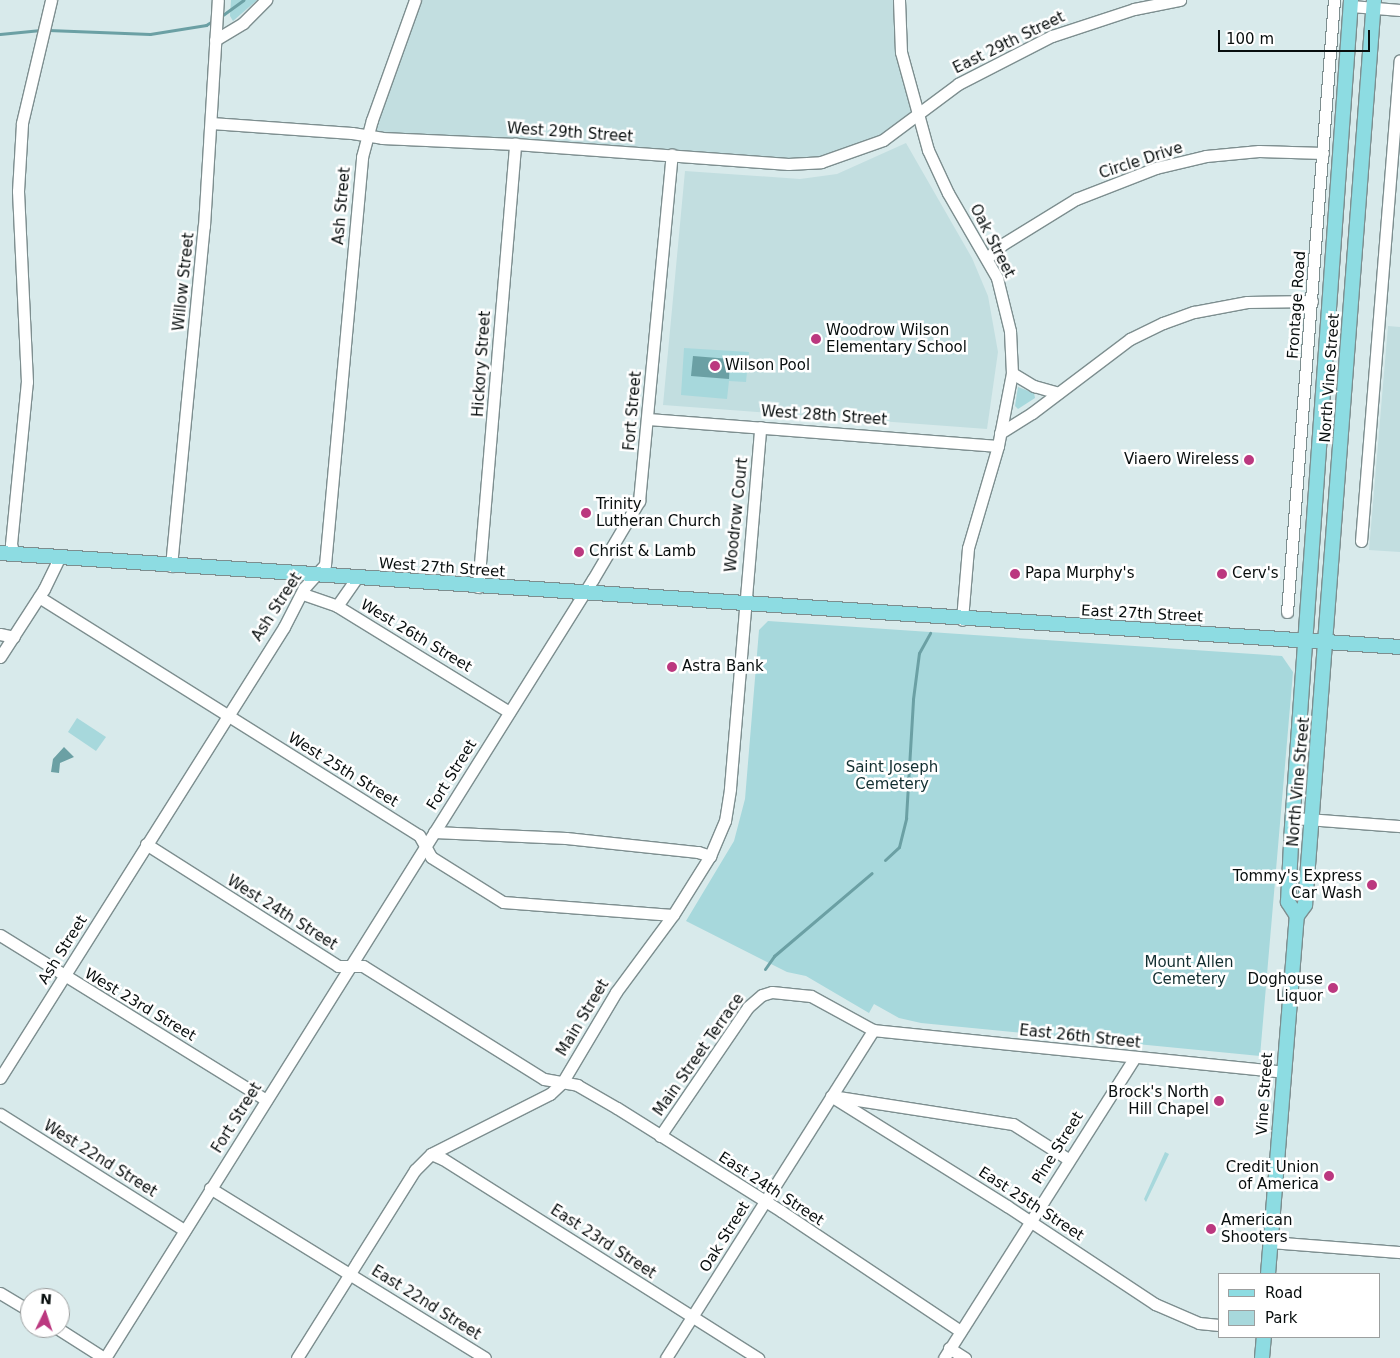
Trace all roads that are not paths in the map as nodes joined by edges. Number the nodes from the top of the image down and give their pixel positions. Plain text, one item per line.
1 (50, 0) edge
2 (266, 0) edge
3 (415, 0) edge
4 (899, 0) edge
5 (1180, 0) edge
6 (1334, 0) edge
7 (1351, 3) edge
8 (1374, 4) edge
9 (218, 5) edge
10 (1400, 10) edge
11 (215, 36) junction
12 (1400, 61) edge
13 (916, 115) junction
14 (211, 123) junction
15 (368, 137) junction
16 (515, 144) junction
17 (1323, 153) junction
18 (672, 155) junction
19 (987, 258) junction
20 (1312, 301) junction
21 (1012, 373) junction
22 (1058, 393) junction
23 (648, 419) junction
24 (760, 427) junction
25 (1000, 433) junction
26 (998, 446) junction
27 (1362, 541) dead end
28 (7, 554) edge
29 (58, 558) junction
30 (171, 566) junction
31 (315, 576) junction
32 (356, 579) junction
33 (478, 587) junction
34 (303, 594) junction
35 (582, 594) junction
36 (39, 597) junction
37 (744, 605) junction
38 (337, 606) junction
39 (1287, 612) dead end
40 (882, 614) joint
41 (962, 620) junction
42 (0, 634) edge
43 (14, 637) junction
44 (1307, 640) junction
45 (1326, 642) junction
46 (1400, 647) edge
47 (0, 657) edge
48 (509, 712) junction
49 (226, 715) junction
50 (1293, 818) junction
51 (1312, 820) junction
52 (1400, 826) edge
53 (434, 832) junction
54 (146, 844) junction
55 (426, 847) junction
56 (710, 856) junction
57 (673, 915) junction
58 (1297, 916) junction
59 (0, 935) edge
60 (348, 968) junction
61 (64, 976) junction
62 (874, 1030) junction
63 (1134, 1057) junction
64 (1283, 1072) junction
65 (0, 1078) edge
66 (562, 1083) junction
67 (831, 1096) junction
68 (266, 1100) junction
69 (0, 1114) edge
70 (660, 1136) junction
71 (430, 1154) junction
72 (1068, 1159) junction
73 (210, 1188) junction
74 (765, 1201) junction
75 (1030, 1222) junction
76 (184, 1230) junction
77 (1269, 1242) junction
78 (1400, 1252) edge
79 (351, 1273) junction
80 (1268, 1273) edge
81 (0, 1293) edge
82 (20, 1305) edge
83 (692, 1317) junction
84 (1218, 1325) edge
85 (960, 1331) junction
86 (70, 1336) edge
87 (1264, 1338) edge
88 (946, 1353) edge
89 (303, 1356) edge
90 (105, 1358) edge
91 (485, 1358) edge
92 (666, 1358) edge
93 (758, 1358) edge
94 (965, 1358) edge
95 (1262, 1358) edge

1 - 28 street
2 - 11 street
3 - 15 street, Ash Street
4 - 13 street, Oak Street
5 - 13 street, East 29th Street
6 - 17 street, Frontage Road
7 - 8 street
7 - 44 main road, North Vine Street
8 - 10 street
8 - 45 main road, North Vine Street
9 - 11 street, Willow Street
11 - 14 street, Willow Street
12 - 27 street
13 - 18 street, West 29th Street
13 - 19 street, Oak Street
14 - 15 street, West 29th Street
14 - 30 street, Willow Street
15 - 16 street, West 29th Street
15 - 31 street, Ash Street
16 - 18 street, West 29th Street
16 - 33 street, Hickory Street
17 - 19 street, Circle Drive
17 - 20 street, Frontage Road
18 - 23 street, Fort Street
19 - 21 street, Oak Street
20 - 22 street
20 - 39 street, Frontage Road
21 - 22 street
21 - 25 street, Oak Street
22 - 25 street
23 - 24 street, West 28th Street
23 - 35 street, Fort Street
24 - 26 street, West 28th Street
24 - 37 street, Woodrow Court
25 - 26 street, Oak Street
26 - 41 street, Oak Street
28 - 29 main road, West 27th Street
29 - 30 main road, West 27th Street
29 - 36 street
30 - 31 main road, West 27th Street
31 - 32 main road, West 27th Street
31 - 34 street, Ash Street
32 - 33 main road, West 27th Street
32 - 38 street
33 - 35 main road, West 27th Street
34 - 38 street, West 26th Street
34 - 49 street, Ash Street
35 - 37 main road, West 27th Street
35 - 48 street, Fort Street
36 - 43 street
36 - 49 street, West 25th Street
37 - 40 main road, West 27th Street
37 - 56 street, Main Street
38 - 48 street, West 26th Street
40 - 41 main road, East 27th Street
41 - 44 main road, East 27th Street
42 - 43 street
43 - 47 street
44 - 45 main road, East 27th Street
44 - 50 main road, North Vine Street
45 - 46 main road, East 27th Street
45 - 51 main road, North Vine Street
48 - 53 street, Fort Street
49 - 54 street, Ash Street
49 - 55 street, West 25th Street
50 - 51 street
50 - 58 main road, North Vine Street
51 - 52 street
51 - 58 main road, North Vine Street
53 - 55 street, Fort Street
53 - 56 street
54 - 60 street, West 24th Street
54 - 61 street, Ash Street
55 - 57 street, West 25th Street
55 - 60 street, Fort Street
56 - 57 street, Main Street
57 - 66 street, Main Street
58 - 64 main road, Vine Street
59 - 61 street, West 23rd Street
60 - 66 street, West 24th Street
60 - 68 street, Fort Street
61 - 65 street, Ash Street
61 - 68 street, West 23rd Street
62 - 63 street, East 26th Street
62 - 67 street, Oak Street
62 - 70 street, Main Street Terrace
63 - 64 street, East 26th Street
63 - 72 street, Pine Street
64 - 77 main road, Vine Street
66 - 70 street, East 24th Street
66 - 71 street, Main Street
67 - 72 street
67 - 74 street, Oak Street
67 - 75 street, East 25th Street
68 - 73 street, Fort Street
69 - 76 street, West 22nd Street
70 - 74 street, East 24th Street
71 - 79 street, Main Street
71 - 83 street, East 23rd Street
72 - 75 street, Pine Street
73 - 76 street, Fort Street
73 - 79 street
74 - 83 street, Oak Street
74 - 85 street, East 24th Street
75 - 84 street, East 25th Street
75 - 85 street, Pine Street
76 - 90 street, Fort Street
77 - 78 street
77 - 80 main road, Vine Street
79 - 89 street, Main Street
79 - 91 street, East 22nd Street
81 - 82 street
83 - 92 street, Oak Street
83 - 93 street, East 23rd Street
85 - 88 street, Pine Street
86 - 90 street
87 - 95 main road
88 - 94 street

